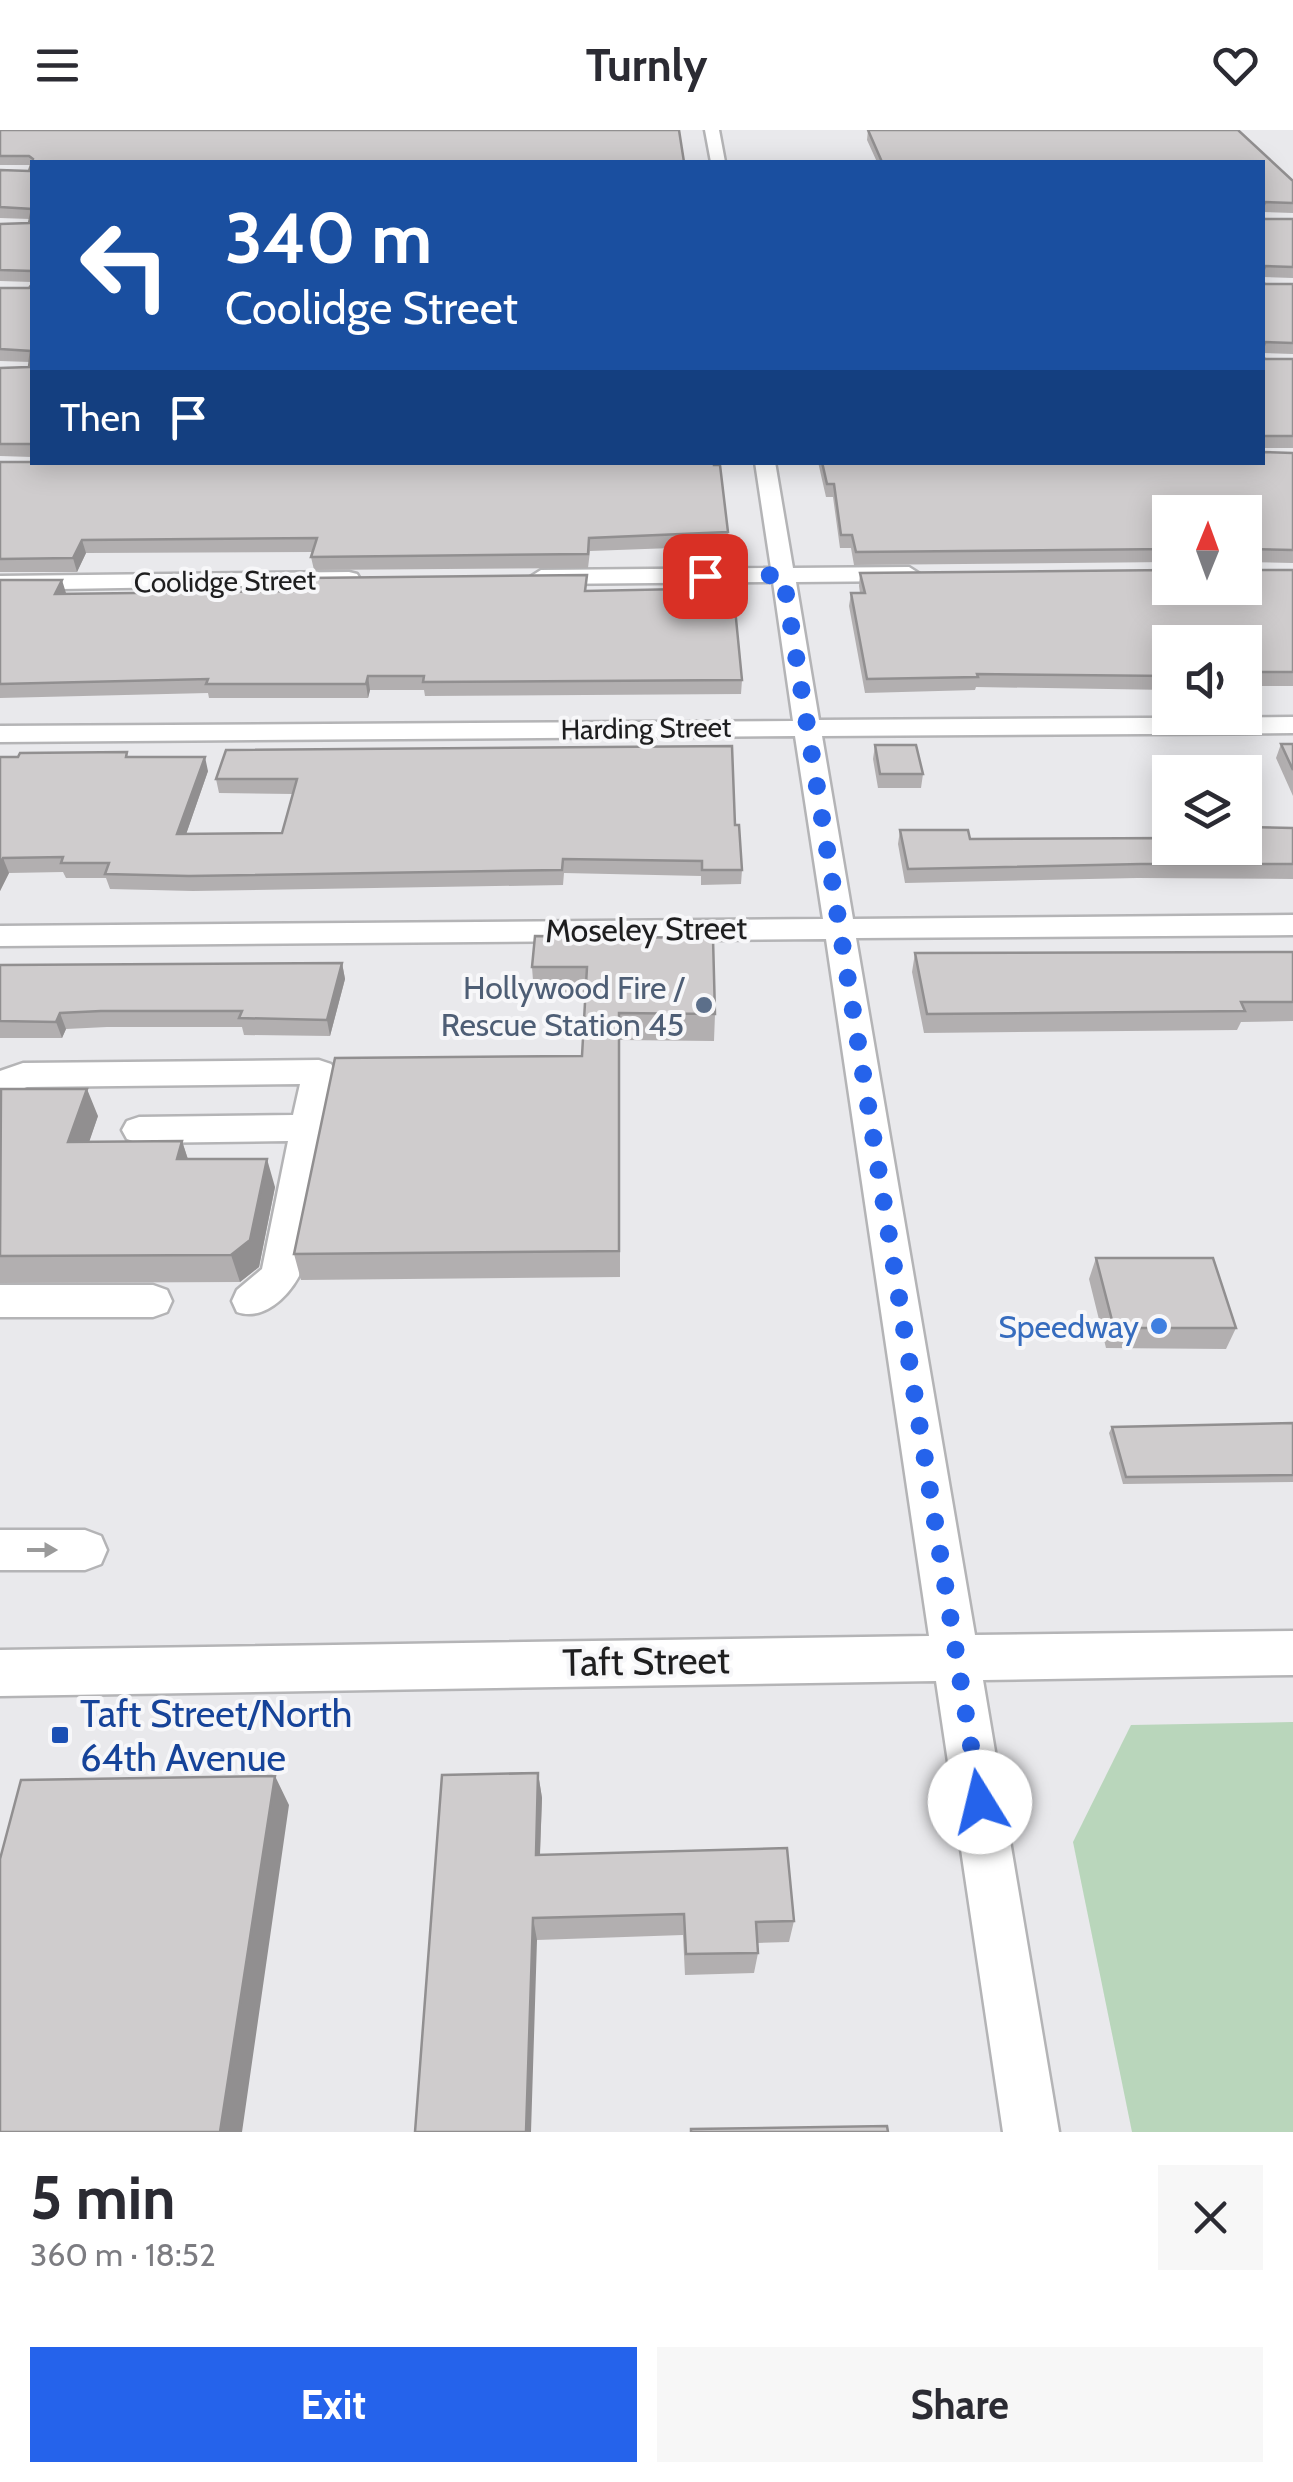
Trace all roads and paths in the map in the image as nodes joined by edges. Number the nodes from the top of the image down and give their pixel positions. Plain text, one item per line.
1 (712, 130) edge
2 (718, 160) edge
3 (766, 465) edge
4 (938, 574) edge
5 (783, 575) junction
6 (509, 578) edge
7 (372, 579) edge
8 (0, 583) edge
9 (1293, 724) edge
10 (807, 727) junction
11 (0, 734) edge
12 (1293, 925) edge
13 (838, 926) junction
14 (0, 936) edge
15 (0, 1085) edge
16 (308, 1128) junction
17 (139, 1130) dead end
18 (0, 1301) edge
19 (153, 1301) dead end
20 (251, 1301) dead end
21 (0, 1550) edge
22 (85, 1550) dead end
23 (1293, 1652) edge
24 (958, 1656) junction
25 (0, 1673) edge
26 (1031, 2132) edge

1 - 2 street
3 - 5 street
4 - 5 street
5 - 6 street
5 - 10 street
7 - 8 street, Coolidge Street
9 - 10 street, Harding Street
10 - 11 street, Harding Street
10 - 13 street
12 - 13 street, Moseley Street
13 - 14 street, Moseley Street
13 - 24 street
15 - 16 street
16 - 17 street
16 - 20 street
18 - 19 street
21 -> 22 street
23 - 24 street, Taft Street
24 - 25 street, Taft Street
24 - 26 street

